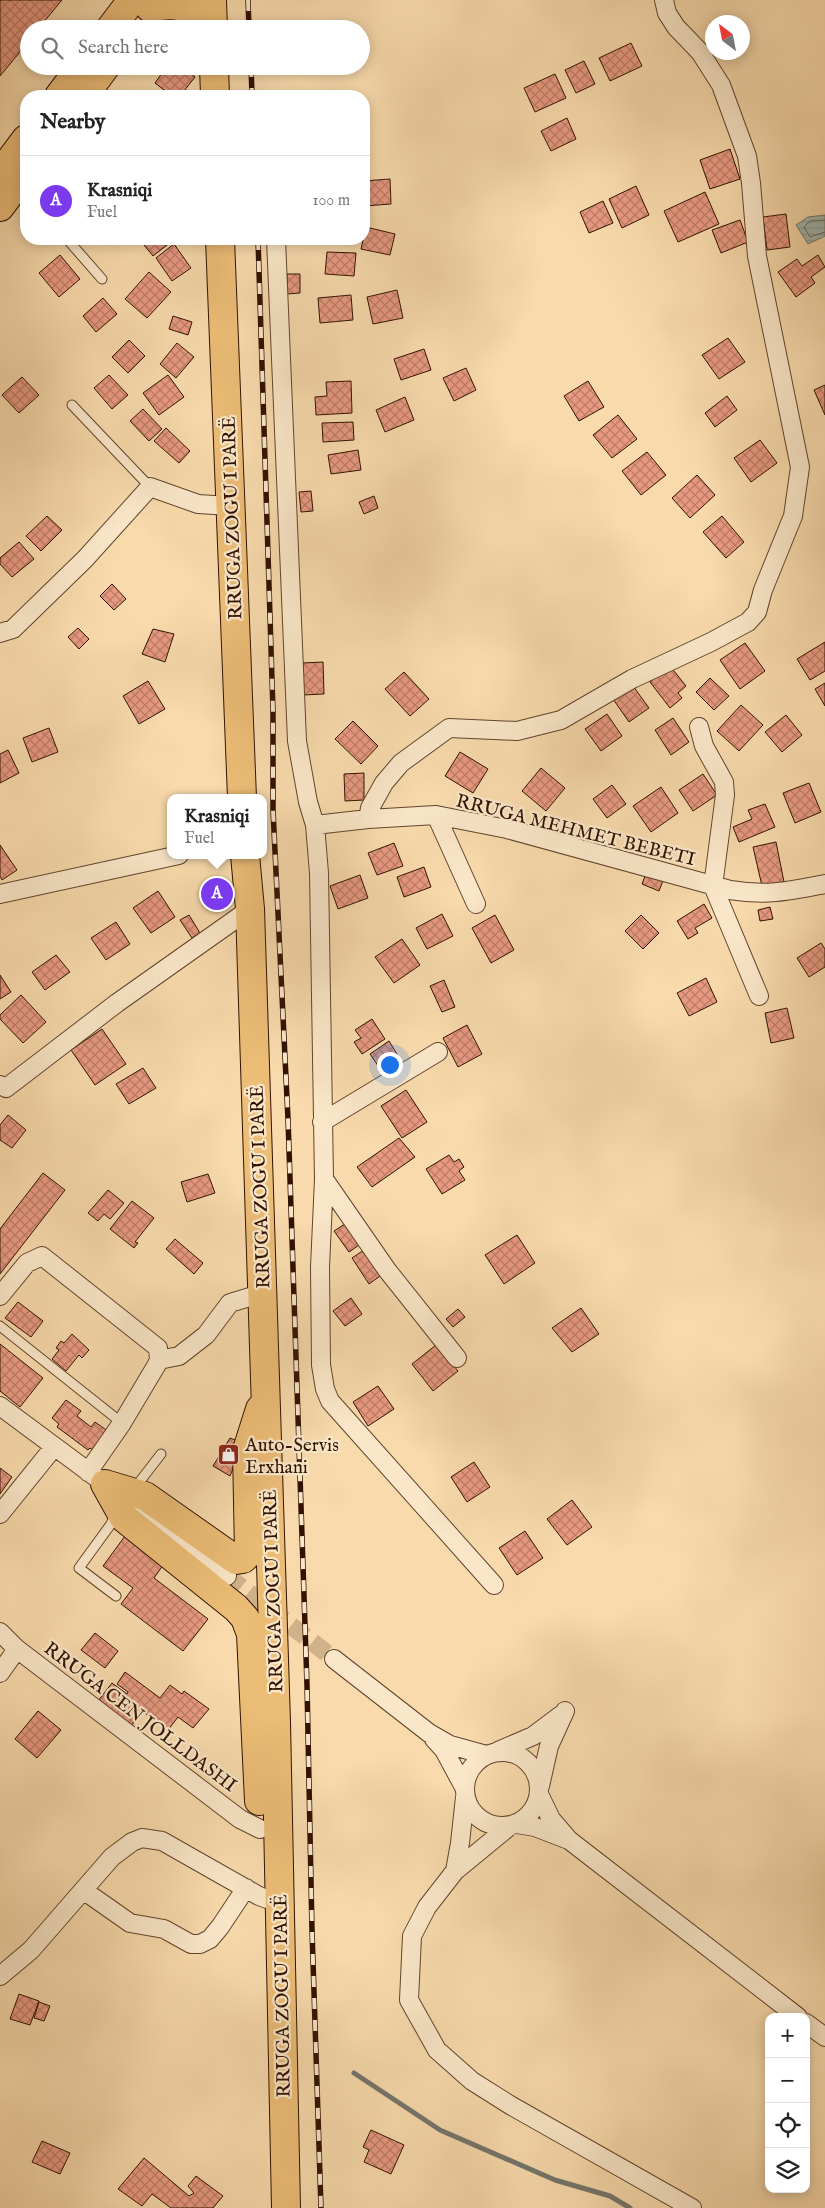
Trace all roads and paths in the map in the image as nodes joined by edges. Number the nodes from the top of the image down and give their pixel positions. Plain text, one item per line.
1 (212, 0) edge
2 (664, 0) edge
3 (143, 9) edge
4 (125, 20) edge
5 (201, 20) edge
6 (211, 20) edge
7 (75, 75) edge
8 (99, 75) edge
9 (214, 75) edge
10 (64, 90) edge
11 (88, 90) edge
12 (215, 90) edge
13 (20, 160) edge
14 (12, 186) edge
15 (72, 245) edge
16 (220, 245) edge
17 (276, 245) edge
18 (102, 279) dead end
19 (72, 405) dead end
20 (150, 487) junction
21 (230, 506) junction
22 (0, 633) edge
23 (699, 727) dead end
24 (242, 794) edge
25 (436, 816) junction
26 (368, 819) junction
27 (315, 825) junction
28 (167, 858) edge
29 (245, 859) edge
30 (825, 884) edge
31 (713, 886) junction
32 (0, 894) edge
33 (476, 904) dead end
34 (250, 909) junction
35 (758, 996) dead end
36 (438, 1052) dead end
37 (2, 1090) edge
38 (322, 1122) junction
39 (324, 1179) junction
40 (263, 1294) junction
41 (0, 1296) edge
42 (0, 1326) edge
43 (457, 1358) dead end
44 (159, 1360) junction
45 (266, 1388) junction
46 (0, 1406) edge
47 (122, 1424) junction
48 (54, 1447) junction
49 (161, 1454) dead end
50 (111, 1488) junction
51 (0, 1514) edge
52 (227, 1576) tunnel mouth
53 (494, 1584) dead end
54 (116, 1596) dead end
55 (0, 1632) edge
56 (17, 1649) junction
57 (334, 1659) tunnel mouth
58 (0, 1673) edge
59 (429, 1733) junction
60 (490, 1754) junction
61 (465, 1792) junction
62 (539, 1792) junction
63 (514, 1824) junction
64 (260, 1829) junction
65 (569, 1840) junction
66 (454, 1871) junction
67 (278, 1872) junction
68 (246, 1888) junction
69 (82, 1890) junction
70 (278, 1900) junction
71 (0, 1976) edge
72 (793, 2013) edge
73 (810, 2026) edge
74 (825, 2037) edge
75 (286, 2208) edge
76 (692, 2208) edge

1 - 6 main road
2 - 26 street
3 - 4 main road
3 - 5 main road
7 - 10 main road
8 - 11 main road
9 - 12 main road
13 - 14 main road
15 - 18 lane
16 - 21 main road, RRUGA ZOGU I PARË
17 - 27 street
19 - 20 lane
20 - 21 street
20 - 22 street
21 - 24 main road, RRUGA ZOGU I PARË
23 - 31 street
25 - 26 street, RRUGA MEHMET BEBETI
25 - 31 street, RRUGA MEHMET BEBETI
25 - 33 street
26 - 27 street, RRUGA MEHMET BEBETI
27 - 38 street
28 - 32 street
29 - 34 main road, RRUGA ZOGU I PARË
30 - 31 street, RRUGA MEHMET BEBETI
31 - 35 street
34 - 37 street
34 - 40 main road, RRUGA ZOGU I PARË
36 - 38 street
38 - 39 street
39 - 43 street
39 - 53 street
40 - 44 street
40 - 45 main road, RRUGA ZOGU I PARË
41 - 44 street
42 - 47 lane
44 - 47 street
45 - 50 main road
45 - 67 main road, RRUGA ZOGU I PARË
46 - 48 street
47 - 50 street
48 - 50 street
48 - 51 street
49 - 50 lane
50 - 52 street
50 - 54 lane
50 - 64 main road
55 - 56 street, RRUGA CEN JOLLDASHI
56 - 58 street
56 - 64 street, RRUGA CEN JOLLDASHI
57 - 59 street
59 - 60 street
59 - 61 street
60 - 61 street
60 - 62 street
60 - 62 street
61 - 63 street
61 - 66 street
62 - 63 street
62 - 65 street
63 - 65 street
63 - 66 street
64 - 67 main road
65 - 72 street
66 - 76 street
67 - 70 main road, RRUGA ZOGU I PARË
68 - 69 street
68 - 69 street
68 - 70 street
69 - 71 street
70 - 75 main road, RRUGA ZOGU I PARË
73 - 74 street

